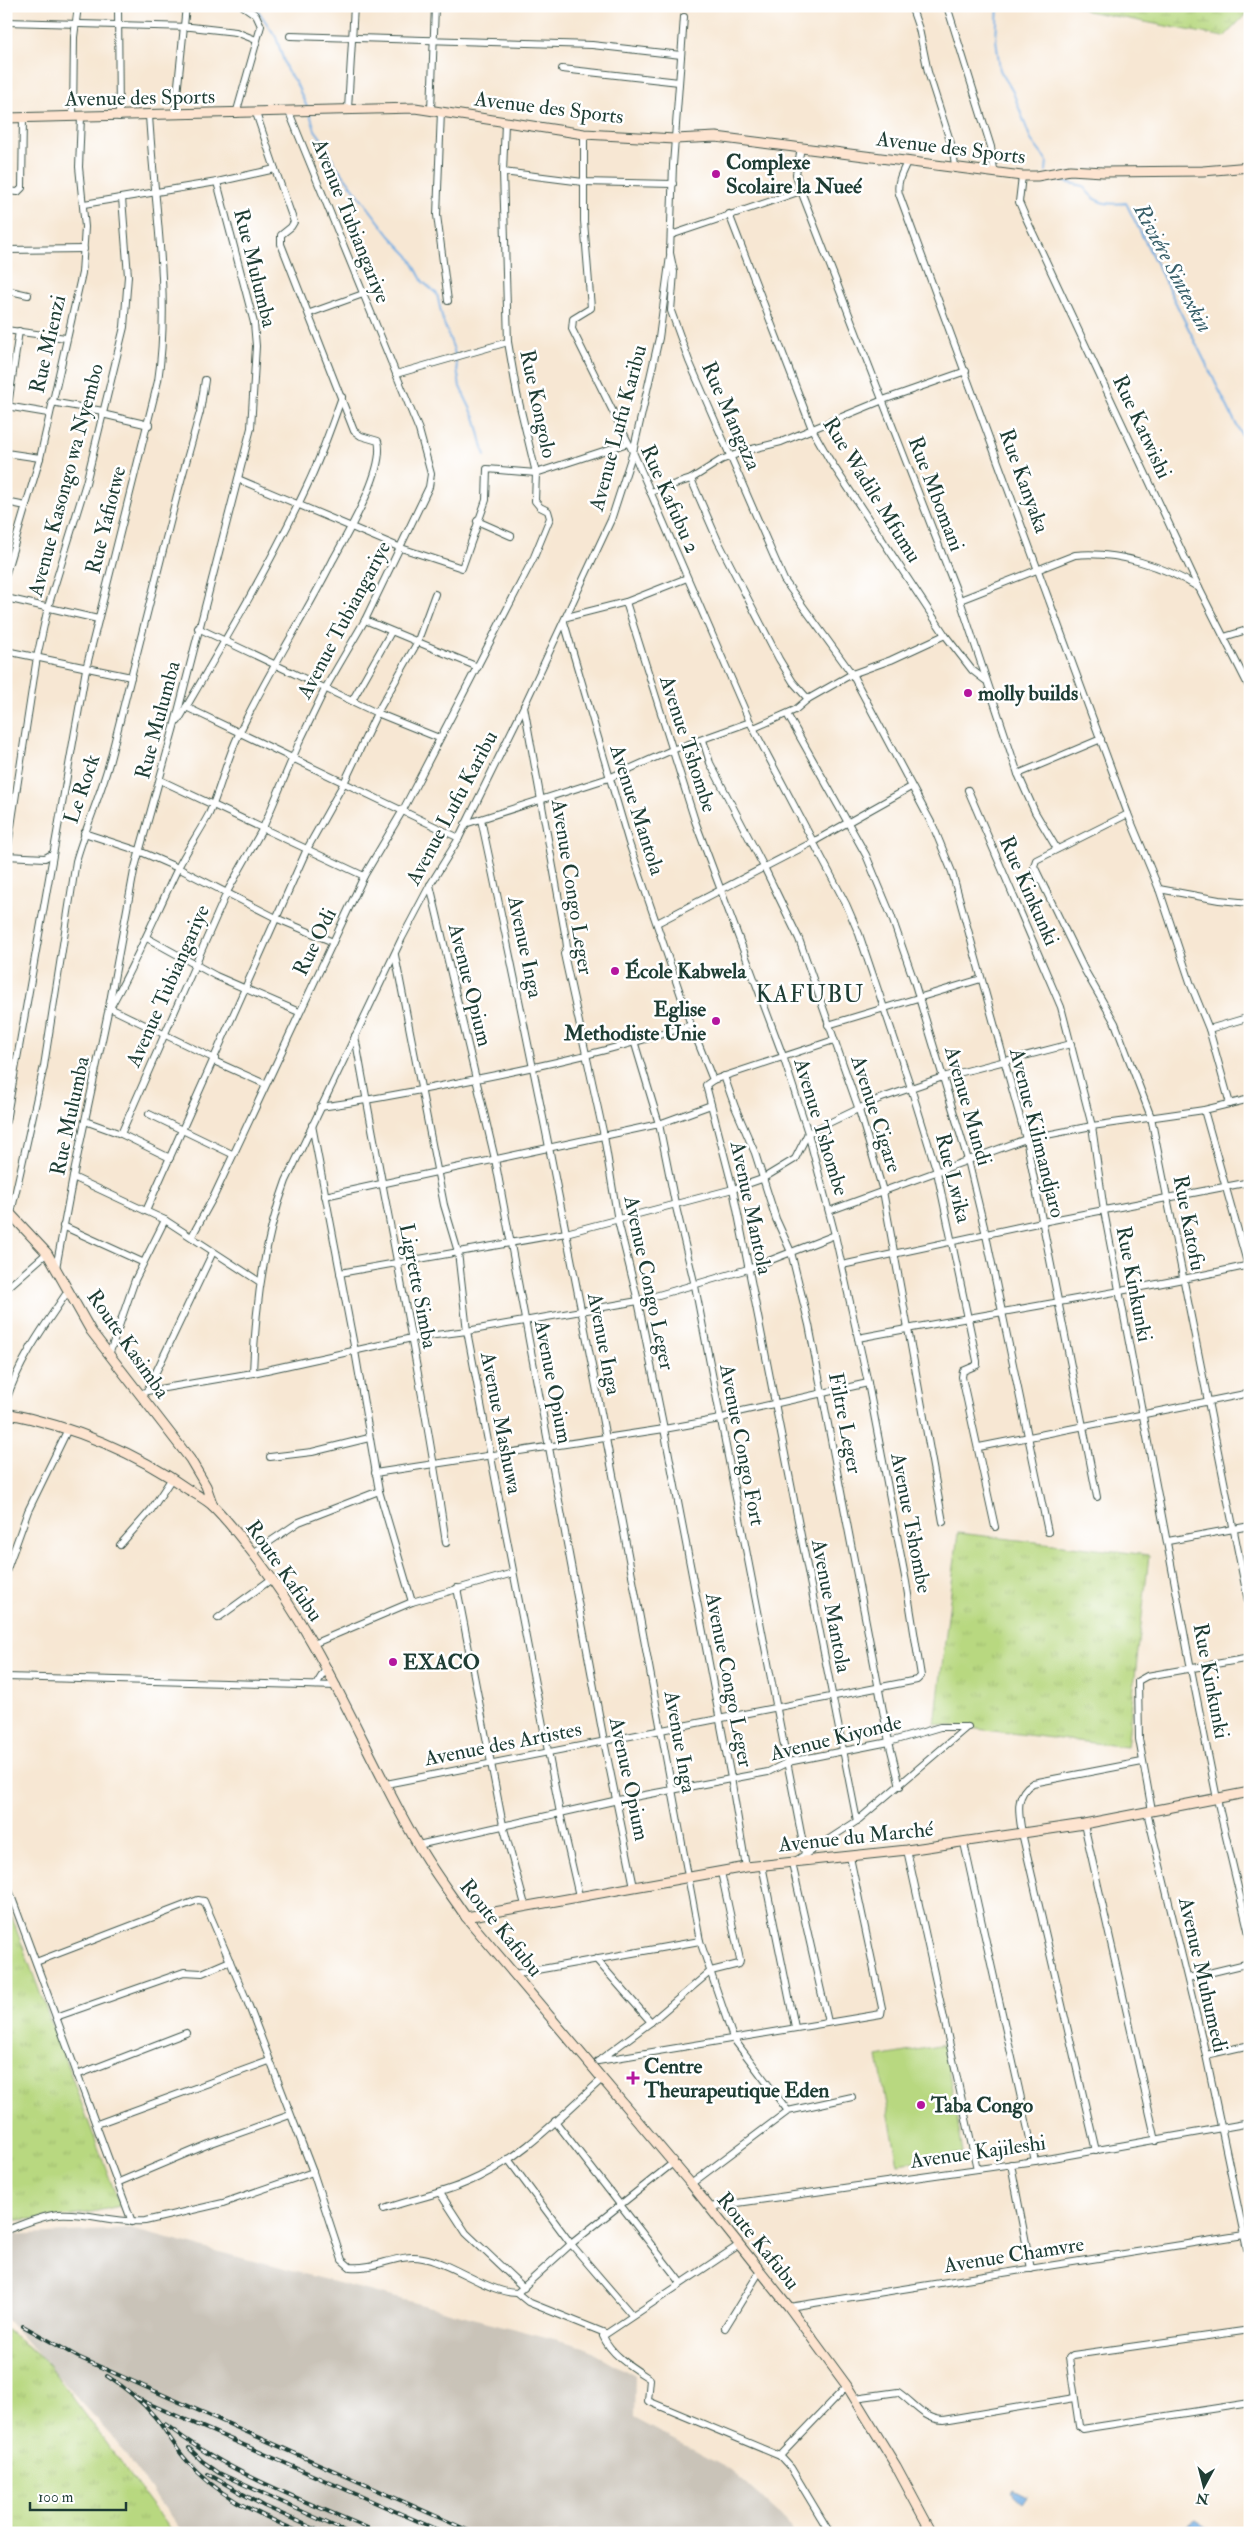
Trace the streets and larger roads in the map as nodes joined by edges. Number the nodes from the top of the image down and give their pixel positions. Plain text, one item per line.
1 (78, 6) edge
2 (118, 6) edge
3 (186, 6) edge
4 (243, 6) edge
5 (354, 6) edge
6 (435, 6) edge
7 (911, 6) edge
8 (947, 6) edge
9 (684, 17) dead end
10 (6, 22) edge
11 (117, 24) junction
12 (75, 25) junction
13 (184, 27) junction
14 (290, 36) dead end
15 (353, 38) junction
16 (256, 40) junction
17 (433, 41) junction
18 (681, 55) junction
19 (562, 69) dead end
20 (679, 82) junction
21 (348, 109) junction
22 (431, 110) junction
23 (289, 112) junction
24 (441, 112) junction
25 (256, 113) junction
26 (236, 114) junction
27 (149, 115) junction
28 (174, 115) junction
29 (77, 117) junction
30 (118, 117) junction
31 (6, 118) edge
32 (23, 118) junction
33 (505, 123) junction
34 (584, 134) junction
35 (675, 139) junction
36 (801, 148) junction
37 (908, 160) junction
38 (955, 166) junction
39 (1250, 167) edge
40 (275, 169) junction
41 (994, 170) junction
42 (503, 172) junction
43 (1022, 176) junction
44 (217, 182) junction
45 (583, 182) junction
46 (673, 184) junction
47 (6, 191) edge
48 (801, 191) junction
49 (154, 192) junction
50 (122, 198) junction
51 (84, 204) junction
52 (729, 214) junction
53 (671, 235) junction
54 (84, 249) junction
55 (6, 250) edge
56 (670, 253) junction
57 (6, 290) edge
58 (363, 294) junction
59 (28, 295) dead end
60 (448, 301) dead end
61 (310, 313) junction
62 (6, 330) edge
63 (19, 331) junction
64 (66, 338) junction
65 (508, 342) junction
66 (966, 371) junction
67 (396, 374) junction
68 (204, 380) dead end
69 (342, 397) junction
70 (883, 400) junction
71 (51, 402) junction
72 (7, 406) edge
73 (103, 413) junction
74 (48, 414) junction
75 (149, 425) junction
76 (812, 429) junction
77 (628, 443) junction
78 (633, 452) junction
79 (6, 453) edge
80 (730, 457) junction
81 (40, 458) junction
82 (536, 473) junction
83 (238, 479) junction
84 (691, 479) junction
85 (650, 492) junction
86 (6, 502) edge
87 (298, 504) junction
88 (26, 506) junction
89 (477, 521) junction
90 (351, 526) junction
91 (511, 536) dead end
92 (401, 548) junction
93 (9, 551) edge
94 (1040, 570) junction
95 (6, 573) edge
96 (687, 578) junction
97 (1199, 588) junction
98 (435, 594) dead end
99 (6, 598) edge
100 (960, 600) junction
101 (626, 602) junction
102 (48, 607) junction
103 (98, 619) junction
104 (365, 620) junction
105 (565, 620) junction
106 (198, 628) junction
107 (1250, 629) edge
108 (391, 632) junction
109 (945, 635) junction
110 (1224, 637) junction
111 (225, 639) junction
112 (417, 643) junction
113 (6, 652) edge
114 (37, 657) junction
115 (274, 664) junction
116 (478, 667) junction
117 (86, 669) junction
118 (852, 674) junction
119 (131, 678) junction
120 (986, 681) junction
121 (326, 688) junction
122 (1250, 689) edge
123 (808, 699) junction
124 (352, 701) junction
125 (524, 706) junction
126 (186, 707) junction
127 (377, 713) junction
128 (787, 714) junction
129 (752, 725) junction
130 (174, 726) junction
131 (240, 732) junction
132 (440, 738) junction
133 (1102, 739) junction
134 (703, 740) junction
135 (672, 750) junction
136 (292, 758) junction
137 (1018, 774) junction
138 (609, 778) junction
139 (160, 780) junction
140 (345, 781) junction
141 (911, 787) junction
142 (968, 790) dead end
143 (542, 801) junction
144 (213, 803) junction
145 (403, 810) junction
146 (1128, 814) junction
147 (481, 819) junction
148 (847, 822) junction
149 (465, 824) junction
150 (263, 828) junction
151 (84, 833) junction
152 (459, 838) junction
153 (814, 842) junction
154 (307, 849) junction
155 (1057, 849) junction
156 (139, 851) junction
157 (52, 854) junction
158 (6, 857) edge
159 (764, 867) junction
160 (178, 868) junction
161 (364, 876) junction
162 (430, 885) junction
163 (722, 890) junction
164 (1159, 890) junction
165 (227, 892) junction
166 (1250, 903) edge
167 (278, 919) junction
168 (657, 923) junction
169 (147, 938) junction
170 (334, 942) junction
171 (395, 955) junction
172 (196, 964) junction
173 (981, 979) junction
174 (246, 988) junction
175 (919, 999) junction
176 (884, 1009) junction
177 (110, 1010) junction
178 (299, 1012) junction
179 (1250, 1017) edge
180 (691, 1025) junction
181 (828, 1025) junction
182 (1209, 1029) junction
183 (164, 1034) junction
184 (355, 1036) junction
185 (834, 1040) junction
186 (635, 1044) junction
187 (1071, 1044) junction
188 (587, 1056) junction
189 (783, 1056) junction
190 (214, 1060) junction
191 (1003, 1060) junction
192 (534, 1067) junction
193 (724, 1076) junction
194 (943, 1077) junction
195 (476, 1079) junction
196 (713, 1080) junction
197 (265, 1084) junction
198 (911, 1088) junction
199 (421, 1091) junction
200 (1250, 1099) edge
201 (367, 1101) junction
202 (1230, 1104) junction
203 (711, 1105) junction
204 (320, 1107) junction
205 (859, 1110) junction
206 (1204, 1110) junction
207 (149, 1114) dead end
208 (1151, 1117) junction
209 (6, 1121) edge
210 (85, 1121) junction
211 (312, 1124) junction
212 (659, 1124) junction
213 (1092, 1126) junction
214 (182, 1132) junction
215 (808, 1133) junction
216 (121, 1134) junction
217 (604, 1136) junction
218 (1026, 1140) junction
219 (549, 1148) junction
220 (232, 1154) junction
221 (170, 1158) junction
222 (495, 1159) junction
223 (968, 1160) junction
224 (437, 1170) junction
225 (936, 1172) junction
226 (73, 1177) junction
227 (762, 1179) junction
228 (1250, 1182) edge
229 (381, 1184) junction
230 (1224, 1188) junction
231 (733, 1189) junction
232 (883, 1191) junction
233 (325, 1196) junction
234 (1168, 1199) junction
235 (675, 1203) junction
236 (8, 1211) edge
237 (146, 1211) junction
238 (829, 1211) junction
239 (1104, 1212) junction
240 (165, 1220) junction
241 (618, 1221) junction
242 (1042, 1222) junction
243 (63, 1226) junction
244 (566, 1233) junction
245 (835, 1235) junction
246 (986, 1235) junction
247 (192, 1236) junction
248 (952, 1241) junction
249 (511, 1243) junction
250 (212, 1252) junction
251 (458, 1252) junction
252 (791, 1252) junction
253 (46, 1253) junction
254 (895, 1255) junction
255 (397, 1261) junction
256 (142, 1262) junction
257 (842, 1265) junction
258 (1249, 1266) edge
259 (748, 1269) junction
260 (56, 1270) junction
261 (340, 1273) junction
262 (1183, 1280) junction
263 (260, 1282) junction
264 (695, 1286) junction
265 (6, 1289) edge
266 (68, 1291) junction
267 (1120, 1292) junction
268 (638, 1301) junction
269 (1058, 1301) junction
270 (580, 1310) junction
271 (1000, 1311) junction
272 (968, 1316) junction
273 (524, 1321) junction
274 (909, 1328) junction
275 (467, 1331) junction
276 (412, 1338) junction
277 (858, 1338) junction
278 (355, 1351) junction
279 (109, 1355) junction
280 (253, 1373) junction
281 (868, 1383) junction
282 (144, 1392) junction
283 (1250, 1393) edge
284 (823, 1394) junction
285 (6, 1401) edge
286 (1206, 1403) junction
287 (776, 1404) junction
288 (6, 1413) edge
289 (1143, 1414) junction
290 (720, 1419) junction
291 (1082, 1426) junction
292 (68, 1429) junction
293 (664, 1429) junction
294 (1027, 1437) junction
295 (369, 1438) junction
296 (606, 1438) junction
297 (550, 1445) junction
298 (979, 1447) junction
299 (270, 1457) dead end
300 (491, 1457) junction
301 (434, 1465) junction
302 (375, 1473) junction
303 (172, 1478) junction
304 (379, 1491) junction
305 (1097, 1497) dead end
306 (213, 1506) junction
307 (943, 1522) dead end
308 (995, 1526) dead end
309 (1250, 1526) edge
310 (1233, 1529) junction
311 (1048, 1532) dead end
312 (1168, 1541) junction
313 (446, 1543) dead end
314 (120, 1545) dead end
315 (253, 1553) junction
316 (6, 1572) edge
317 (513, 1572) junction
318 (272, 1578) junction
319 (457, 1588) junction
320 (412, 1602) junction
321 (1250, 1611) edge
322 (218, 1618) dead end
323 (313, 1644) junction
324 (1250, 1658) edge
325 (327, 1668) junction
326 (1191, 1670) junction
327 (6, 1677) edge
328 (920, 1679) joint
329 (316, 1685) junction
330 (337, 1686) junction
331 (880, 1686) junction
332 (831, 1696) junction
333 (776, 1706) junction
334 (720, 1717) junction
335 (662, 1729) junction
336 (604, 1741) junction
337 (889, 1742) junction
338 (842, 1751) junction
339 (550, 1752) junction
340 (788, 1762) junction
341 (1142, 1762) junction
342 (493, 1763) junction
343 (731, 1778) junction
344 (386, 1784) junction
345 (900, 1786) junction
346 (672, 1789) junction
347 (1250, 1792) edge
348 (1217, 1799) junction
349 (618, 1800) junction
350 (1150, 1811) junction
351 (560, 1812) junction
352 (857, 1821) junction
353 (1084, 1824) junction
354 (503, 1825) junction
355 (1022, 1833) junction
356 (964, 1843) junction
357 (418, 1845) junction
358 (907, 1850) junction
359 (805, 1854) junction
360 (850, 1857) junction
361 (792, 1863) junction
362 (762, 1865) junction
363 (746, 1868) junction
364 (721, 1872) junction
365 (688, 1877) junction
366 (6, 1882) edge
367 (634, 1887) junction
368 (579, 1896) junction
369 (525, 1905) junction
370 (466, 1917) junction
371 (1250, 1938) edge
372 (700, 1941) junction
373 (596, 1959) junction
374 (230, 1961) junction
375 (36, 1962) junction
376 (1250, 1963) edge
377 (711, 1971) junction
378 (514, 1974) junction
379 (1188, 1978) junction
380 (56, 2017) junction
381 (651, 2022) junction
382 (828, 2022) junction
383 (794, 2027) junction
384 (186, 2033) dead end
385 (733, 2038) junction
386 (1250, 2045) edge
387 (1206, 2055) junction
388 (269, 2062) junction
389 (595, 2063) junction
390 (77, 2074) junction
391 (602, 2079) junction
392 (852, 2097) dead end
393 (788, 2110) junction
394 (290, 2115) junction
395 (555, 2121) junction
396 (1250, 2123) edge
397 (97, 2124) junction
398 (1221, 2129) junction
399 (1156, 2141) junction
400 (1096, 2152) junction
401 (508, 2159) junction
402 (1035, 2161) junction
403 (674, 2163) junction
404 (1012, 2164) junction
405 (976, 2169) junction
406 (313, 2172) junction
407 (119, 2182) junction
408 (691, 2184) junction
409 (440, 2193) junction
410 (620, 2205) junction
411 (709, 2207) junction
412 (384, 2209) dead end
413 (132, 2222) junction
414 (6, 2230) edge
415 (1244, 2235) junction
416 (570, 2244) junction
417 (739, 2245) junction
418 (1250, 2264) edge
419 (1031, 2268) junction
420 (760, 2271) junction
421 (681, 2283) junction
422 (524, 2288) junction
423 (517, 2293) junction
424 (789, 2306) junction
425 (632, 2315) junction
426 (725, 2328) dead end
427 (1250, 2330) edge
428 (605, 2333) junction
429 (847, 2386) junction
430 (855, 2398) junction
431 (1074, 2398) junction
432 (1250, 2403) edge
433 (780, 2456) junction
434 (830, 2533) edge
435 (932, 2533) edge

1 - 12 street, Rue Mienzi
2 - 11 street
3 - 13 street
4 - 16 street
5 - 15 street
6 - 17 street
7 - 38 street
8 - 41 street
9 - 18 street, Rue Mangaza
10 - 12 street
11 - 12 street
11 - 13 street
11 - 30 street
12 - 29 street, Rue Mienzi
13 - 16 street
13 - 28 street
14 - 15 street
15 - 17 street
15 - 21 street
16 - 26 street
17 - 18 street
17 - 22 street
18 - 20 street, Rue Mangaza
19 - 20 street
20 - 35 street, Rue Mangaza
21 - 22 street
21 - 23 street, Avenue des Sports
22 - 24 street
23 - 25 street, Avenue des Sports
23 - 58 street, Avenue Tubiangariye
24 - 33 street, Avenue des Sports
24 - 60 street
25 - 26 street, Avenue des Sports
25 - 40 street
26 - 28 street, Avenue des Sports
27 - 28 street, Avenue des Sports
27 - 30 street, Avenue des Sports
27 - 49 street, Rue Yafiotwe
29 - 30 street, Avenue des Sports
29 - 32 street, Avenue des Sports
29 - 51 street, Rue Mienzi
31 - 32 street, Avenue des Sports
32 - 47 street
33 - 34 street, Avenue des Sports
33 - 42 street, Rue Kongolo
34 - 35 street, Avenue des Sports
34 - 45 street, Rue Kafubu 2
35 - 36 street, Avenue des Sports
35 - 46 street, Rue Mangaza
36 - 37 street, Avenue des Sports
36 - 48 street, Rue Mbomani
37 - 38 street, Avenue des Sports
37 - 66 street, Rue Kanyaka
38 - 41 street, Avenue des Sports
39 - 43 street, Avenue des Sports
40 - 44 street
40 - 61 street
41 - 43 street, Avenue des Sports
42 - 45 street
42 - 65 street, Rue Kongolo
43 - 97 street, Rue Katwishi
44 - 49 street
44 - 83 street, Rue Mulumba
45 - 46 street
45 - 77 street, Rue Kafubu 2
46 - 53 street, Rue Mangaza
48 - 52 street
48 - 70 street, Rue Mbomani
49 - 50 street
49 - 75 street, Rue Yafiotwe
50 - 51 street
50 - 73 street, Avenue Kasongo wa Nyembo
51 - 54 street, Rue Mienzi
52 - 53 street
52 - 76 street, Rue Wadile Mfumu
53 - 56 street, Rue Mangaza
54 - 55 street
54 - 64 street, Rue Mienzi
56 - 78 street, Avenue Lufu Karibu
56 - 80 street, Rue Mangaza
57 - 59 street
58 - 61 street
58 - 67 street, Avenue Tubiangariye
61 - 69 street
62 - 63 street
63 - 64 street
63 - 72 street
64 - 71 street, Rue Mienzi
65 - 67 street
65 - 82 street, Rue Kongolo
66 - 70 street
66 - 94 street, Rue Kanyaka
67 - 92 street, Avenue Tubiangariye
68 - 119 street, Le Rock
69 - 87 street
69 - 90 street
70 - 76 street
70 - 100 street, Rue Mbomani
71 - 73 street
71 - 74 street, Rue Mienzi
72 - 74 street
73 - 75 street
73 - 102 street, Avenue Kasongo wa Nyembo
74 - 81 street, Rue Mienzi
75 - 103 street, Rue Yafiotwe
76 - 80 street
76 - 109 street, Rue Wadile Mfumu
77 - 78 street, Rue Kafubu 2
77 - 82 street
78 - 85 street, Rue Kafubu 2
78 - 105 street, Avenue Lufu Karibu
79 - 81 street
80 - 84 street
80 - 118 street, Rue Mangaza
81 - 88 street, Rue Mienzi
82 - 89 street
82 - 116 street, Rue Kongolo
83 - 87 street
83 - 106 street, Rue Mulumba
84 - 85 street
84 - 123 street
85 - 96 street, Rue Kafubu 2
86 - 88 street
87 - 90 street
87 - 111 street
88 - 93 street, Rue Mienzi
89 - 91 street
89 - 92 street
90 - 92 street
90 - 115 street
92 - 104 street, Avenue Tubiangariye
93 - 95 street, Rue Mienzi
94 - 97 street
94 - 100 street
94 - 133 street, Rue Kanyaka
96 - 101 street
96 - 129 street, Rue Kafubu 2
97 - 110 street, Rue Katwishi
98 - 112 street
99 - 102 street
100 - 120 street, Rue Mbomani
101 - 105 street
101 - 135 street, Avenue Tshombe
102 - 103 street
102 - 114 street, Avenue Kasongo wa Nyembo
103 - 117 street, Rue Yafiotwe
104 - 108 street
104 - 121 street, Avenue Tubiangariye
105 - 125 street, Avenue Lufu Karibu
105 - 138 street, Avenue Mantola
106 - 111 street
106 - 130 street, Rue Mulumba
107 - 110 street
108 - 112 street
108 - 124 street
109 - 118 street
109 - 120 street, Rue Wadile Mfumu
110 - 122 street, Rue Katwishi
111 - 115 street
111 - 126 street
112 - 116 street
112 - 127 street
113 - 114 street
114 - 117 street
114 - 158 street, Avenue Kasongo wa Nyembo
115 - 121 street
115 - 131 street
116 - 132 street, Rue Odi
117 - 119 street
117 - 157 street, Rue Yafiotwe
118 - 123 street
118 - 141 street, Rue Mangaza
119 - 151 street, Le Rock
120 - 137 street, Rue Mbomani
121 - 124 street
121 - 136 street, Avenue Tubiangariye
123 - 128 street
124 - 127 street
125 - 143 street, Avenue Congo Leger
125 - 149 street, Avenue Lufu Karibu
126 - 130 street
126 - 131 street
127 - 132 street
127 - 140 street
128 - 129 street
128 - 148 street, Avenue Mundi
129 - 134 street
129 - 153 street, Rue Kafubu 2
130 - 139 street, Rue Mulumba
131 - 136 street
131 - 144 street
132 - 145 street, Rue Odi
133 - 137 street
133 - 146 street, Rue Kanyaka
134 - 135 street
134 - 159 street, Avenue Cigare
135 - 138 street
135 - 163 street, Avenue Tshombe
136 - 140 street
136 - 150 street, Avenue Tubiangariye
137 - 155 street, Rue Mbomani
138 - 143 street
138 - 168 street, Avenue Mantola
139 - 144 street
139 - 156 street, Rue Mulumba
140 - 145 street
140 - 154 street
141 - 148 street
141 - 173 street, Avenue Kilimandjaro
142 - 187 street, Rue Kinkunki
143 - 147 street
143 - 188 street, Avenue Congo Leger
144 - 150 street
144 - 160 street
145 - 152 street
145 - 161 street, Rue Odi
146 - 155 street
146 - 164 street, Rue Kanyaka
147 - 149 street
147 - 192 street, Avenue Inga
148 - 153 street
148 - 175 street, Avenue Mundi
149 - 152 street, Avenue Lufu Karibu
150 - 154 street
150 - 165 street, Avenue Tubiangariye
151 - 156 street
151 - 236 street, Le Rock
152 - 162 street, Avenue Lufu Karibu
153 - 159 street
153 - 176 street, Rue Lwika
154 - 161 street
154 - 167 street
155 - 208 street, Rue Katofu
156 - 160 street
156 - 177 street, Rue Mulumba
157 - 158 street
157 - 209 street, Rue Yafiotwe
159 - 163 street
159 - 181 street, Avenue Cigare
160 - 165 street
160 - 169 street
161 - 170 street, Rue Odi
162 - 171 street, Avenue Lufu Karibu
162 - 195 street, Avenue Opium
163 - 168 street
163 - 189 street, Avenue Tshombe
164 - 166 street
164 - 182 street, Rue Kanyaka
165 - 167 street
165 - 172 street, Avenue Tubiangariye
167 - 170 street
167 - 174 street
168 - 180 street, Avenue Mantola
169 - 172 street
169 - 177 street
170 - 178 street, Rue Odi
171 - 184 street, Avenue Lufu Karibu
171 - 199 street, Avenue Mashuwa
172 - 174 street
172 - 183 street, Avenue Tubiangariye
173 - 175 street
173 - 191 street, Avenue Kilimandjaro
174 - 178 street
174 - 190 street
175 - 176 street
175 - 194 street, Avenue Mundi
176 - 181 street
176 - 198 street, Rue Lwika
177 - 183 street
177 - 210 street, Rue Mulumba
178 - 197 street, Rue Odi
179 - 182 street
180 - 186 street
180 - 196 street, Avenue Mantola
181 - 185 street, Avenue Cigare
182 - 202 street, Rue Kanyaka
183 - 190 street
183 - 216 street, Avenue Tubiangariye
184 - 201 street, Ligrette Simba
184 - 204 street, Avenue Lufu Karibu
185 - 189 street
185 - 205 street, Avenue Cigare
186 - 188 street
186 - 212 street, Avenue Congo Fort
187 - 191 street
187 - 213 street, Rue Kinkunki
188 - 192 street
188 - 217 street, Avenue Congo Leger
189 - 193 street
189 - 215 street, Avenue Tshombe
190 - 197 street
190 - 214 street
191 - 194 street
191 - 218 street, Avenue Kilimandjaro
192 - 195 street
192 - 219 street, Avenue Inga
193 - 196 street
193 - 227 street, Filtre Leger
194 - 198 street
194 - 223 street, Avenue Mundi
195 - 199 street
195 - 222 street, Avenue Opium
196 - 203 street, Avenue Mantola
197 - 220 street, Rue Odi
198 - 205 street
198 - 225 street, Rue Lwika
199 - 201 street
199 - 224 street, Avenue Mashuwa
200 - 202 street
201 - 204 street
201 - 229 street, Ligrette Simba
202 - 206 street
203 - 212 street
203 - 231 street, Avenue Mantola
204 - 211 street, Avenue Lufu Karibu
205 - 215 street
205 - 232 street, Avenue Cigare
206 - 208 street
206 - 230 street
207 - 214 street
208 - 213 street
208 - 234 street, Rue Katofu
210 - 216 street
210 - 226 street, Rue Mulumba
211 - 233 street
211 - 263 street, Avenue Lufu Karibu
212 - 217 street
212 - 235 street, Avenue Congo Fort
213 - 218 street
213 - 239 street, Rue Kinkunki
214 - 220 street
214 - 221 street
215 - 227 street
215 - 238 street, Avenue Tshombe
216 - 221 street
217 - 219 street
217 - 241 street, Avenue Congo Leger
218 - 223 street
218 - 242 street, Avenue Kilimandjaro
219 - 222 street
219 - 244 street, Avenue Inga
220 - 247 street, Rue Odi
221 - 237 street
222 - 224 street
222 - 249 street, Avenue Opium
223 - 225 street
223 - 246 street, Avenue Mundi
224 - 229 street
224 - 251 street, Avenue Mashuwa
225 - 232 street
225 - 248 street, Rue Lwika
226 - 237 street
226 - 243 street, Rue Mulumba
227 - 231 street
227 - 252 street, Filtre Leger
228 - 230 street
229 - 233 street
229 - 255 street, Ligrette Simba
230 - 234 street
230 - 258 street
231 - 235 street
231 - 259 street, Avenue Mantola
232 - 238 street
232 - 254 street, Avenue Cigare
233 - 261 street
234 - 239 street
234 - 262 street, Rue Katofu
235 - 241 street
235 - 264 street, Avenue Congo Fort
236 - 253 street, Route Kasimba
237 - 240 street
238 - 245 street, Avenue Tshombe
239 - 242 street
239 - 267 street, Rue Kinkunki
240 - 247 street
240 - 256 street
241 - 244 street
241 - 268 street, Avenue Congo Leger
242 - 246 street
242 - 269 street, Avenue Kilimandjaro
243 - 256 street
243 - 260 street, Rue Mulumba
244 - 249 street
244 - 270 street, Avenue Inga
245 - 252 street
245 - 257 street, Avenue Tshombe
246 - 248 street
246 - 271 street, Avenue Mundi
247 - 250 street
248 - 254 street
248 - 272 street, Rue Lwika
249 - 251 street
249 - 273 street, Avenue Opium
250 - 263 street
250 - 282 street
251 - 255 street
251 - 275 street, Avenue Mashuwa
252 - 259 street
252 - 284 street, Filtre Leger
253 - 260 street, Route Kasimba
253 - 265 street
254 - 257 street
254 - 274 street, Avenue Cigare
255 - 261 street
255 - 276 street, Ligrette Simba
256 - 279 street
257 - 277 street, Avenue Tshombe
258 - 262 street
259 - 264 street
259 - 287 street, Avenue Mantola
260 - 266 street, Route Kasimba
261 - 278 street
262 - 267 street
262 - 286 street, Rue Katofu
263 - 280 street, Avenue Lufu Karibu
264 - 268 street
264 - 290 street, Avenue Congo Fort
266 - 279 street, Route Kasimba
266 - 285 street
267 - 269 street
267 - 289 street, Rue Kinkunki
268 - 270 street
268 - 293 street, Avenue Congo Leger
269 - 271 street
269 - 291 street, Avenue Kilimandjaro
270 - 273 street
270 - 296 street, Avenue Inga
271 - 272 street
271 - 294 street, Avenue Mundi
272 - 274 street
272 - 298 street, Rue Lwika
273 - 275 street
273 - 297 street, Avenue Opium
274 - 277 street
274 - 307 street, Avenue Cigare
275 - 276 street
275 - 300 street, Avenue Mashuwa
276 - 278 street
276 - 301 street, Ligrette Simba
277 - 281 street, Avenue Tshombe
278 - 280 street
278 - 295 street
279 - 282 street, Route Kasimba
280 - 282 street
281 - 284 street
281 - 328 street, Avenue Tshombe
282 - 306 street, Route Kasimba
283 - 286 street
284 - 287 street
284 - 331 street, Filtre Leger
286 - 289 street
286 - 310 street, Rue Katofu
287 - 290 street
287 - 332 street, Avenue Mantola
288 - 292 street, Route Kafubu
289 - 291 street
289 - 312 street, Rue Kinkunki
290 - 293 street
290 - 333 street, Avenue Congo Fort
291 - 294 street
291 - 305 street, Avenue Kilimandjaro
292 - 303 street, Route Kafubu
292 - 316 street
293 - 296 street
293 - 334 street, Avenue Congo Leger
294 - 298 street
294 - 311 street, Avenue Mundi
295 - 299 street
295 - 302 street
296 - 297 street
296 - 335 street, Avenue Inga
297 - 300 street
297 - 336 street, Avenue Opium
298 - 308 street, Rue Lwika
300 - 301 street
300 - 317 street, Avenue Mashuwa
301 - 302 street
301 - 313 street, Ligrette Simba
302 - 304 street
303 - 306 street, Route Kafubu
303 - 314 street
304 - 315 street
304 - 320 street
306 - 315 street, Route Kafubu
309 - 310 street
310 - 312 street
310 - 321 street, Rue Katofu
312 - 326 street, Rue Kinkunki
315 - 318 street, Route Kafubu
317 - 319 street
317 - 339 street, Avenue Mashuwa
318 - 322 street
318 - 323 street, Route Kafubu
319 - 320 street
319 - 342 street
320 - 323 street
323 - 325 street, Route Kafubu
324 - 326 street
325 - 329 street
325 - 330 street, Route Kafubu
326 - 341 street, Avenue Muhumedi
326 - 348 street, Rue Kinkunki
327 - 329 street
328 - 331 street, Avenue des Artistes
329 - 330 street
330 - 344 street, Route Kafubu
331 - 332 street, Avenue des Artistes
331 - 337 street, Filtre Leger
332 - 333 street, Avenue des Artistes
332 - 338 street, Avenue Mantola
333 - 334 street, Avenue des Artistes
333 - 340 street, Avenue Congo Fort
334 - 335 street, Avenue des Artistes
334 - 343 street, Avenue Congo Leger
335 - 336 street, Avenue des Artistes
335 - 346 street, Avenue Inga
336 - 339 street, Avenue des Artistes
336 - 349 street, Avenue Opium
337 - 338 street, Avenue Kiyonde
337 - 345 street, Filtre Leger
337 - 345 street, Avenue Kiyonde
338 - 340 street, Avenue Kiyonde
338 - 352 street, Avenue Mantola
339 - 342 street, Avenue des Artistes
339 - 351 street, Avenue Mashuwa
340 - 343 street, Avenue Kiyonde
340 - 359 street, Avenue Congo Fort
341 - 350 street, Avenue Muhumedi
341 - 355 street
342 - 344 street, Avenue des Artistes
342 - 354 street
343 - 346 street, Avenue Kiyonde
343 - 363 street, Avenue Congo Leger
344 - 357 street, Route Kafubu
345 - 352 street
346 - 349 street, Avenue Kiyonde
346 - 365 street, Avenue Inga
347 - 348 street, Avenue du Marché
348 - 350 street, Avenue du Marché
348 - 371 street, Rue Kinkunki
349 - 351 street, Avenue Kiyonde
349 - 367 street, Avenue Opium
350 - 353 street, Avenue du Marché
350 - 379 street, Avenue Muhumedi
351 - 354 street, Avenue Kiyonde
351 - 368 street, Avenue Mashuwa
352 - 359 street
353 - 355 street, Avenue du Marché
353 - 399 street
354 - 357 street, Avenue Kiyonde
354 - 369 street
355 - 356 street, Avenue du Marché
355 - 400 street
356 - 358 street, Avenue du Marché
356 - 402 street
357 - 370 street, Route Kafubu
358 - 360 street, Avenue du Marché
358 - 405 street
359 - 361 street
360 - 361 street, Avenue du Marché
360 - 382 street
361 - 362 street, Avenue du Marché
361 - 382 street
362 - 363 street, Avenue du Marché
362 - 383 street
363 - 364 street, Avenue du Marché
364 - 365 street, Avenue du Marché
364 - 377 street
365 - 367 street, Avenue du Marché
365 - 372 street, Avenue Inga
366 - 375 street
367 - 368 street, Avenue du Marché
368 - 369 street, Avenue du Marché
369 - 370 street, Avenue du Marché
370 - 378 street, Route Kafubu
372 - 373 street
372 - 377 street, Avenue Inga
373 - 378 street
373 - 381 street
374 - 375 street
374 - 380 street
374 - 388 street
375 - 380 street
376 - 379 street
377 - 381 street
377 - 385 street, Avenue Inga
378 - 389 street, Route Kafubu
379 - 387 street, Avenue Muhumedi
380 - 390 street
381 - 389 street
382 - 383 street
383 - 385 street
384 - 390 street
385 - 389 street
385 - 393 street, Avenue Inga
386 - 387 street
387 - 398 street, Avenue Muhumedi
388 - 394 street
388 - 397 street
389 - 391 street, Route Kafubu
390 - 397 street
391 - 395 street
391 - 403 street, Route Kafubu
392 - 393 street
393 - 408 street
394 - 406 street
394 - 407 street
395 - 401 street
395 - 410 street
396 - 398 street, Avenue Kajileshi
397 - 407 street
398 - 399 street, Avenue Kajileshi
398 - 415 street, Avenue Muhumedi
399 - 400 street, Avenue Kajileshi
400 - 402 street, Avenue Kajileshi
401 - 409 street
401 - 416 street
402 - 404 street, Avenue Kajileshi
403 - 408 street, Route Kafubu
403 - 410 street
404 - 405 street, Avenue Kajileshi
404 - 419 street
405 - 411 street, Avenue Kajileshi
406 - 413 street
406 - 423 street
407 - 413 street
408 - 411 street, Route Kafubu
409 - 412 street
409 - 422 street
410 - 416 street
410 - 421 street
411 - 417 street, Route Kafubu
413 - 414 street
415 - 418 street, Avenue Muhumedi
415 - 419 street, Avenue Chamvre
416 - 422 street
416 - 425 street
417 - 420 street, Route Kafubu
417 - 421 street
419 - 424 street, Avenue Chamvre
420 - 424 street, Route Kafubu
420 - 426 street
421 - 425 street
422 - 423 street
423 - 428 street
424 - 429 street, Route Kafubu
425 - 428 street
427 - 431 street
428 - 433 street
429 - 430 street, Route Kafubu
429 - 433 street
430 - 431 street
430 - 435 street, Route Kafubu
431 - 432 street
433 - 434 street

